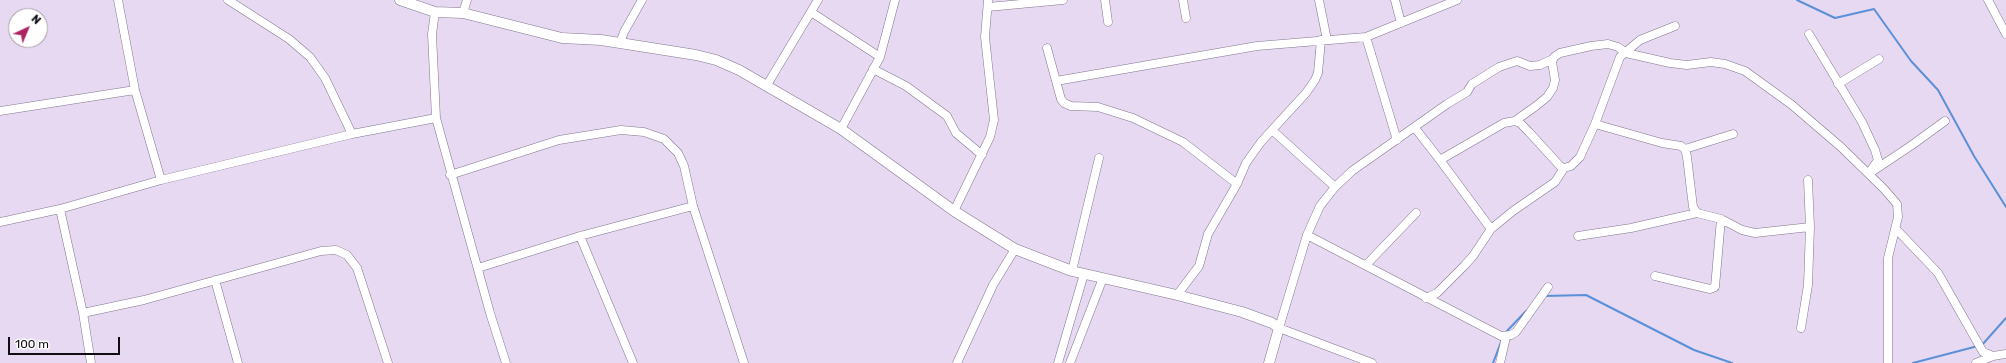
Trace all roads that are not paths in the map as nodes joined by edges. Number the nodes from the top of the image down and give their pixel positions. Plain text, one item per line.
1 (118, 0) edge
2 (228, 0) edge
3 (400, 0) edge
4 (467, 0) edge
5 (642, 0) edge
6 (818, 0) edge
7 (895, 0) edge
8 (1063, 0) edge
9 (1104, 0) edge
10 (1183, 0) edge
11 (1319, 0) edge
12 (1395, 0) edge
13 (1457, 0) edge
14 (1988, 0) edge
15 (988, 3) edge
16 (435, 12) junction
17 (811, 12) junction
18 (463, 13) junction
19 (1186, 18) dead end
20 (1108, 22) dead end
21 (1400, 23) junction
22 (1675, 26) dead end
23 (1809, 34) dead end
24 (2006, 34) edge
25 (1366, 36) junction
26 (1324, 40) junction
27 (620, 43) junction
28 (1047, 48) dead end
29 (1626, 53) junction
30 (880, 57) junction
31 (1553, 59) junction
32 (1879, 59) dead end
33 (873, 69) junction
34 (1056, 81) junction
35 (1838, 84) junction
36 (767, 85) junction
37 (135, 90) junction
38 (0, 111) edge
39 (436, 118) junction
40 (1515, 121) junction
41 (1945, 121) dead end
42 (1595, 124) junction
43 (1415, 128) junction
44 (841, 129) junction
45 (1272, 130) junction
46 (352, 134) junction
47 (1733, 134) dead end
48 (1397, 140) junction
49 (1685, 149) junction
50 (982, 155) junction
51 (1099, 158) dead end
52 (1440, 160) junction
53 (1564, 168) junction
54 (1869, 173) junction
55 (450, 175) junction
56 (161, 180) junction
57 (1808, 180) dead end
58 (1237, 184) junction
59 (1335, 186) junction
60 (693, 206) junction
61 (60, 209) junction
62 (954, 211) junction
63 (1697, 213) junction
64 (1416, 214) dead end
65 (1721, 219) junction
66 (0, 222) edge
67 (1810, 227) junction
68 (1491, 229) junction
69 (1896, 229) junction
70 (1307, 234) junction
71 (580, 236) junction
72 (1578, 236) dead end
73 (1015, 249) junction
74 (1366, 264) junction
75 (478, 268) junction
76 (1072, 270) junction
77 (1084, 274) junction
78 (1655, 276) dead end
79 (1102, 278) junction
80 (215, 280) junction
81 (1548, 287) dead end
82 (1177, 295) junction
83 (1426, 298) junction
84 (83, 313) junction
85 (1279, 328) junction
86 (1801, 328) dead end
87 (1506, 337) junction
88 (2006, 354) edge
89 (1993, 356) junction
90 (91, 363) edge
91 (238, 363) edge
92 (388, 363) edge
93 (506, 363) edge
94 (633, 363) edge
95 (744, 363) edge
96 (957, 363) edge
97 (1058, 363) edge
98 (1070, 363) edge
99 (1269, 363) edge
100 (1372, 363) edge
101 (1500, 363) edge
102 (1888, 363) edge
103 (1976, 363) edge

1 - 37 street
2 - 46 street
3 - 16 street
4 - 18 street
5 - 27 street
6 - 17 street
7 - 30 street
8 - 15 street
9 - 20 street
10 - 19 street
11 - 26 street
12 - 21 street
13 - 21 street
14 - 24 street
15 - 50 street
16 - 18 street
16 - 39 street
17 - 30 street
17 - 36 street
18 - 27 street
21 - 25 street
22 - 29 street
23 - 35 street
25 - 26 street
25 - 48 street
26 - 34 street
26 - 45 street
27 - 36 street
28 - 34 street
29 - 31 street
29 - 42 street
29 - 54 street
30 - 33 street
31 - 40 street
31 - 43 street
32 - 35 street
33 - 44 street
33 - 50 street
34 - 58 street
35 - 54 street
36 - 44 street
37 - 38 street
37 - 56 street
39 - 46 street
39 - 55 street
40 - 52 street
40 - 53 street
41 - 54 street
42 - 49 street
42 - 53 street
43 - 48 street
43 - 52 street
44 - 62 street
45 - 58 street
45 - 59 street
46 - 56 street
47 - 49 street
48 - 59 street
49 - 63 street
50 - 62 street
51 - 76 street
52 - 68 street
53 - 68 street
54 - 69 street
55 - 60 street
55 - 75 street
56 - 61 street
57 - 67 street
58 - 82 street
59 - 70 street
60 - 71 street
60 - 95 street
61 - 66 street
61 - 84 street
62 - 73 street
63 - 65 street
63 - 72 street
64 - 74 street
65 - 67 street
65 - 78 street
67 - 86 street
68 - 83 street
69 - 89 street
69 - 102 street
70 - 74 street
70 - 85 street
71 - 75 street
71 - 94 street
73 - 76 street
73 - 96 street
74 - 83 street
75 - 93 street
76 - 77 street
77 - 79 street
77 - 97 street
79 - 82 street
79 - 98 street
80 - 84 street
80 - 91 street
80 - 92 street
81 - 87 street
82 - 85 street
83 - 87 street
84 - 90 street
85 - 99 street
85 - 100 street
87 - 101 street
88 - 89 street
89 - 103 street

